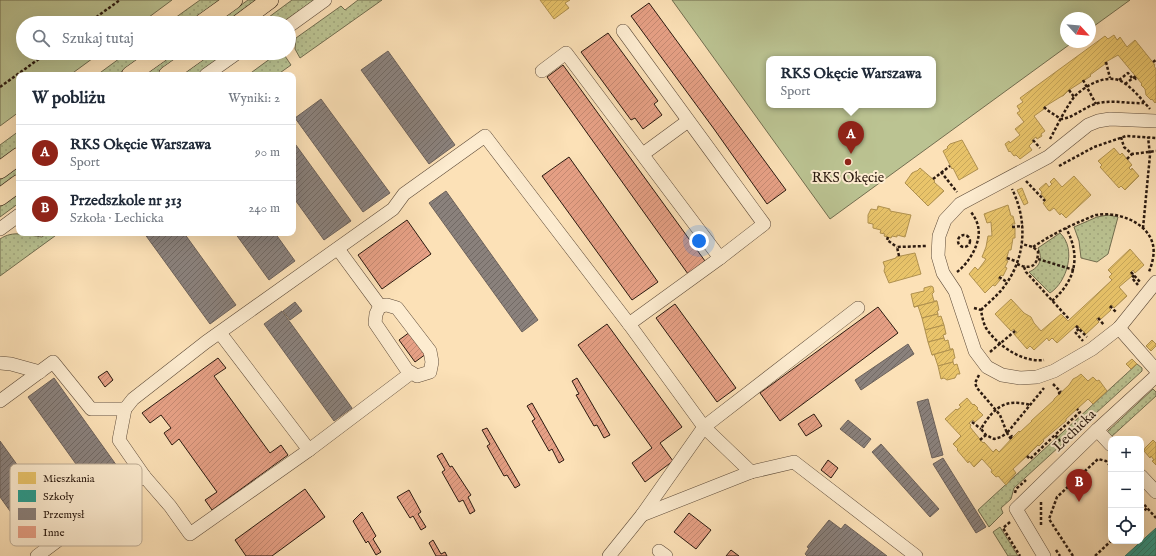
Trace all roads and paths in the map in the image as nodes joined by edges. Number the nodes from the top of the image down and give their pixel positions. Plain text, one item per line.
1 (120, 0) edge
2 (234, 0) edge
3 (325, 0) edge
4 (267, 3) edge
5 (98, 16) edge
6 (212, 16) edge
7 (249, 16) edge
8 (260, 16) edge
9 (296, 21) edge
10 (623, 31) dead end
11 (37, 60) edge
12 (151, 60) edge
13 (188, 60) edge
14 (227, 60) edge
15 (1156, 60) edge
16 (1106, 62) dead end
17 (1153, 62) dead end
18 (542, 71) dead end
19 (21, 72) edge
20 (134, 72) edge
21 (171, 72) edge
22 (210, 72) edge
23 (16, 75) edge
24 (1110, 78) junction
25 (1083, 80) dead end
26 (1119, 80) junction
27 (1125, 84) junction
28 (0, 87) edge
29 (1087, 87) junction
30 (1069, 90) dead end
31 (1074, 97) junction
32 (1096, 104) dead end
33 (1155, 117) edge
34 (688, 121) junction
35 (1121, 137) junction
36 (1148, 138) junction
37 (1156, 138) edge
38 (1033, 140) dead end
39 (1046, 151) junction
40 (1149, 151) junction
41 (1156, 151) edge
42 (643, 154) junction
43 (1132, 154) junction
44 (16, 158) edge
45 (1127, 159) dead end
46 (950, 166) dead end
47 (1057, 167) dead end
48 (0, 170) edge
49 (941, 172) junction
50 (1031, 177) dead end
51 (933, 178) dead end
52 (16, 185) edge
53 (1011, 186) dead end
54 (0, 197) edge
55 (961, 197) dead end
56 (1045, 201) dead end
57 (969, 208) dead end
58 (16, 217) edge
59 (1023, 226) junction
60 (1012, 227) dead end
61 (1066, 228) junction
62 (1143, 228) junction
63 (0, 229) edge
64 (888, 237) dead end
65 (954, 239) dead end
66 (958, 239) junction
67 (970, 243) junction
68 (976, 244) junction
69 (1022, 244) junction
70 (932, 246) dead end
71 (897, 247) junction
72 (1033, 247) junction
73 (338, 249) junction
74 (899, 256) dead end
75 (720, 258) junction
76 (1007, 258) dead end
77 (1038, 259) junction
78 (1017, 263) junction
79 (1024, 267) junction
80 (1074, 270) junction
81 (1131, 272) dead end
82 (954, 274) dead end
83 (999, 277) dead end
84 (1137, 279) dead end
85 (1151, 279) edge
86 (1007, 282) junction
87 (1052, 301) junction
88 (380, 306) junction
89 (1110, 306) dead end
90 (971, 307) dead end
91 (858, 308) dead end
92 (981, 310) junction
93 (1114, 310) dead end
94 (1123, 310) dead end
95 (1098, 318) dead end
96 (1070, 319) dead end
97 (1119, 321) junction
98 (1103, 323) dead end
99 (629, 324) junction
100 (1075, 327) dead end
101 (1078, 330) junction
102 (1015, 331) dead end
103 (1082, 332) dead end
104 (220, 333) junction
105 (1000, 344) junction
106 (1086, 344) dead end
107 (979, 356) junction
108 (1048, 360) dead end
109 (0, 363) edge
110 (1156, 370) edge
111 (40, 372) junction
112 (411, 373) junction
113 (980, 373) dead end
114 (1156, 376) edge
115 (1054, 378) dead end
116 (1051, 382) dead end
117 (1046, 387) dead end
118 (1056, 387) dead end
119 (1061, 392) dead end
120 (0, 401) edge
121 (1030, 405) junction
122 (125, 409) junction
123 (1077, 409) dead end
124 (996, 410) junction
125 (972, 422) dead end
126 (704, 427) junction
127 (1057, 428) dead end
128 (981, 429) junction
129 (1097, 430) junction
130 (1060, 431) junction
131 (1007, 433) junction
132 (986, 435) junction
133 (1055, 436) junction
134 (1047, 437) dead end
135 (1011, 438) dead end
136 (980, 440) dead end
137 (1050, 440) junction
138 (1108, 442) edge
139 (1064, 445) dead end
140 (309, 450) junction
141 (1026, 456) dead end
142 (1108, 463) edge
143 (136, 464) edge
144 (751, 472) junction
145 (142, 473) edge
146 (144, 476) joint
147 (1144, 479) edge
148 (1156, 492) edge
149 (1046, 497) dead end
150 (1144, 504) edge
151 (1147, 508) junction
152 (1144, 511) edge
153 (642, 515) junction
154 (1156, 518) edge
155 (1044, 531) dead end
156 (1052, 543) dead end
157 (1108, 544) edge
158 (50, 546) edge
159 (37, 556) edge
160 (609, 556) edge
161 (916, 556) edge
162 (1044, 556) edge
163 (1060, 556) edge
164 (1072, 556) edge
165 (1095, 556) edge

1 - 5 path
2 - 6 main road
3 - 9 street
4 - 7 main road
4 - 8 street
10 - 34 street
11 - 19 path
12 - 20 main road
13 - 21 main road
14 - 22 street
15 - 17 path
16 - 24 path
18 - 42 street
23 - 28 path
24 - 26 path
24 - 29 path
25 - 29 path
26 - 27 path
26 - 27 path
27 - 33 path
29 - 31 path
29 - 32 path
30 - 31 path
31 - 39 path
33 - 39 street
34 - 42 street
34 - 75 street
35 - 36 path
35 - 43 path
35 - 47 path
36 - 37 path
36 - 40 path
38 - 39 path
39 - 107 street
40 - 41 path
40 - 43 path
40 - 62 path
42 - 75 street
43 - 45 path
44 - 48 main road
46 - 49 path
49 - 51 path
49 - 55 path
50 - 56 path
52 - 54 main road
53 - 59 path
57 - 68 path
58 - 63 street
59 - 60 path
59 - 69 path
61 - 62 path
61 - 72 path
61 - 80 path
62 - 85 path
64 - 71 path
65 - 66 path
66 - 67 path
66 - 67 path
67 - 68 path
68 - 82 path
69 - 72 path
69 - 78 path
70 - 71 path
71 - 74 path
72 - 77 path
73 - 88 street
73 - 99 street
73 - 104 street
75 - 99 street
76 - 78 path
77 - 79 path
77 - 80 path
78 - 79 path
78 - 86 path
79 - 87 path
80 - 87 path
81 - 84 path
83 - 86 path
85 - 97 street
86 - 92 path
87 - 96 path
88 - 112 street
88 - 112 street
89 - 93 path
90 - 92 path
91 - 126 street
92 - 105 path
94 - 97 path
95 - 98 path
97 - 107 street
97 - 110 street
99 - 126 street
100 - 101 path
101 - 103 path
101 - 106 path
102 - 105 path
104 - 122 street
104 - 140 street
105 - 107 path
105 - 108 path
109 - 111 street
111 - 120 street
111 - 122 street
112 - 140 street
113 - 124 path
114 - 129 street, Lechicka
115 - 116 path
117 - 121 path
118 - 119 path
121 - 124 path
121 - 131 path
122 - 143 street
123 - 130 path
124 - 128 path
124 - 131 path
125 - 128 path
126 - 144 street
126 - 153 street
127 - 130 path
128 - 132 path
129 - 138 street
129 - 162 street, Lechicka
130 - 133 path
131 - 132 path
131 - 135 path
132 - 136 path
133 - 137 path
133 - 139 path
134 - 137 path
137 - 141 path
140 - 146 street
142 - 164 path
144 - 153 street
144 - 161 street
145 - 146 street
147 - 148 street
149 - 155 path
150 - 151 path
151 - 152 path
151 - 154 path
153 - 160 street
156 - 163 path
157 - 165 path
158 - 159 street

